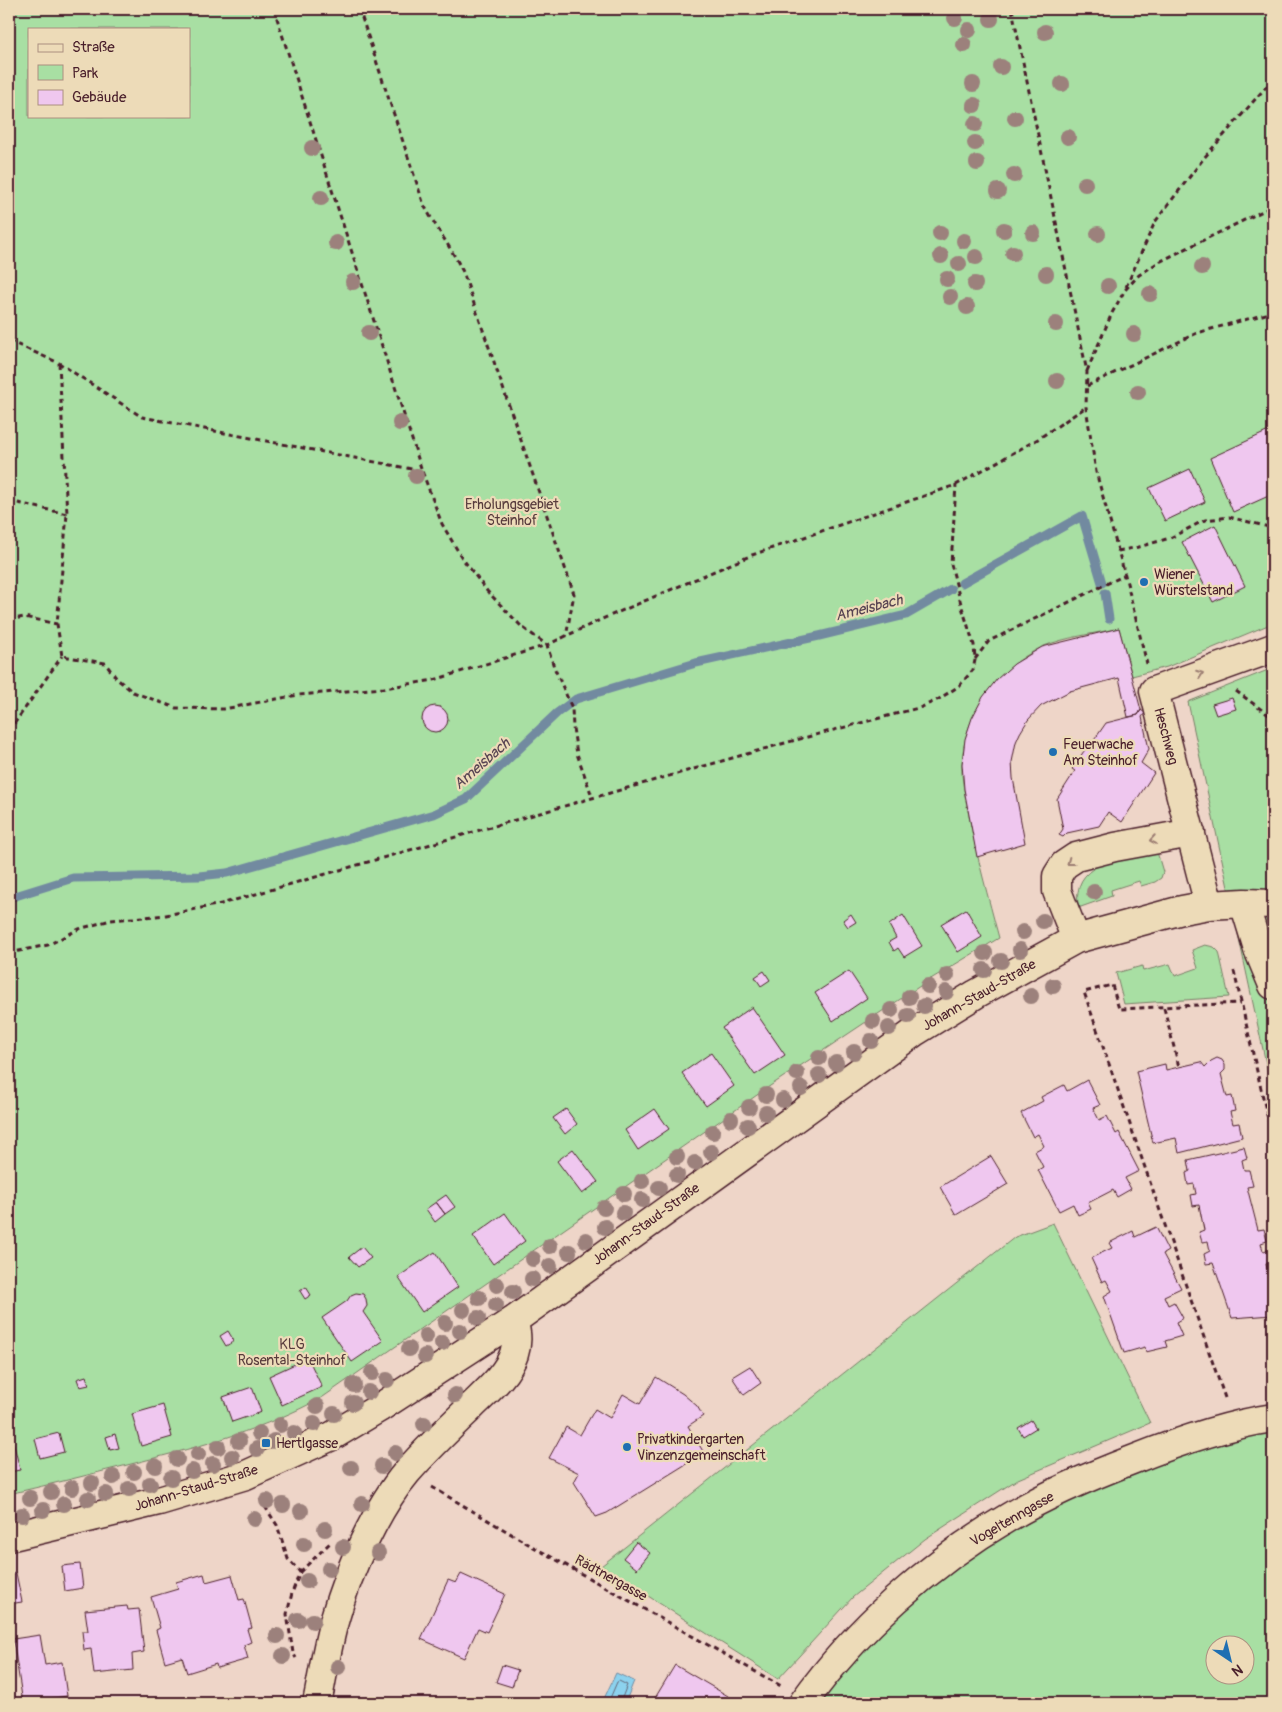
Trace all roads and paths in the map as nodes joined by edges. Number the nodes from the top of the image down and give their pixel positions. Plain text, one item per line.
1 (274, 9) edge
2 (359, 9) edge
3 (1012, 9) edge
4 (1273, 79) edge
5 (1273, 206) edge
6 (1124, 290) junction
7 (1273, 312) edge
8 (9, 341) edge
9 (59, 363) junction
10 (1087, 372) junction
11 (1087, 386) junction
12 (1086, 407) junction
13 (422, 472) junction
14 (956, 485) junction
15 (9, 501) edge
16 (67, 514) junction
17 (1273, 528) edge
18 (1118, 551) junction
19 (1125, 575) junction
20 (9, 620) edge
21 (56, 624) junction
22 (566, 636) junction
23 (547, 645) junction
24 (1273, 648) edge
25 (62, 656) junction
26 (975, 660) junction
27 (1210, 670) junction
28 (1154, 691) junction
29 (1273, 718) edge
30 (9, 731) edge
31 (593, 799) junction
32 (1191, 833) junction
33 (1244, 903) junction
34 (1273, 904) edge
35 (1209, 905) junction
36 (1076, 939) junction
37 (9, 953) edge
38 (1233, 968) dead end
39 (1273, 985) edge
40 (1242, 1003) junction
41 (1164, 1008) junction
42 (1179, 1067) dead end
43 (1273, 1141) edge
44 (513, 1321) junction
45 (1226, 1399) dead end
46 (1273, 1418) edge
47 (407, 1472) junction
48 (255, 1492) dead end
49 (9, 1537) edge
50 (298, 1661) dead end
51 (803, 1702) edge
52 (317, 1703) edge

1 - 13 path
2 - 22 path
3 - 10 path
4 - 6 path
5 - 6 path
6 - 10 path
7 - 11 path
8 - 9 path
9 - 13 path
9 - 16 path
10 - 11 path
11 - 12 path
12 - 14 path
12 - 18 path
13 - 23 path
14 - 22 path
14 - 26 path
15 - 16 path
16 - 21 path
17 - 18 path
18 - 19 path
19 - 26 path
19 - 28 path
20 - 21 path
21 - 25 path
22 - 23 path
23 - 25 path
23 - 31 path
24 - 27 street, Heschweg
25 - 30 path
26 - 31 path
28 -> 27 street, Heschweg
27 - 29 path
28 - 32 street, Heschweg
31 - 37 path
32 - 35 street, Heschweg
32 -> 36 street
33 - 34 street, Johann-Staud-Straße
33 - 35 street, Johann-Staud-Straße
33 - 39 street
35 - 36 street, Johann-Staud-Straße
36 - 44 street, Johann-Staud-Straße
38 - 40 path
40 - 41 path
40 - 43 path
41 - 42 path
41 - 45 path
44 - 47 street
44 - 49 street, Johann-Staud-Straße
46 - 51 street, Vogeltenngasse
47 - 51 path, Rädtnergasse
47 - 52 street
48 - 50 path

